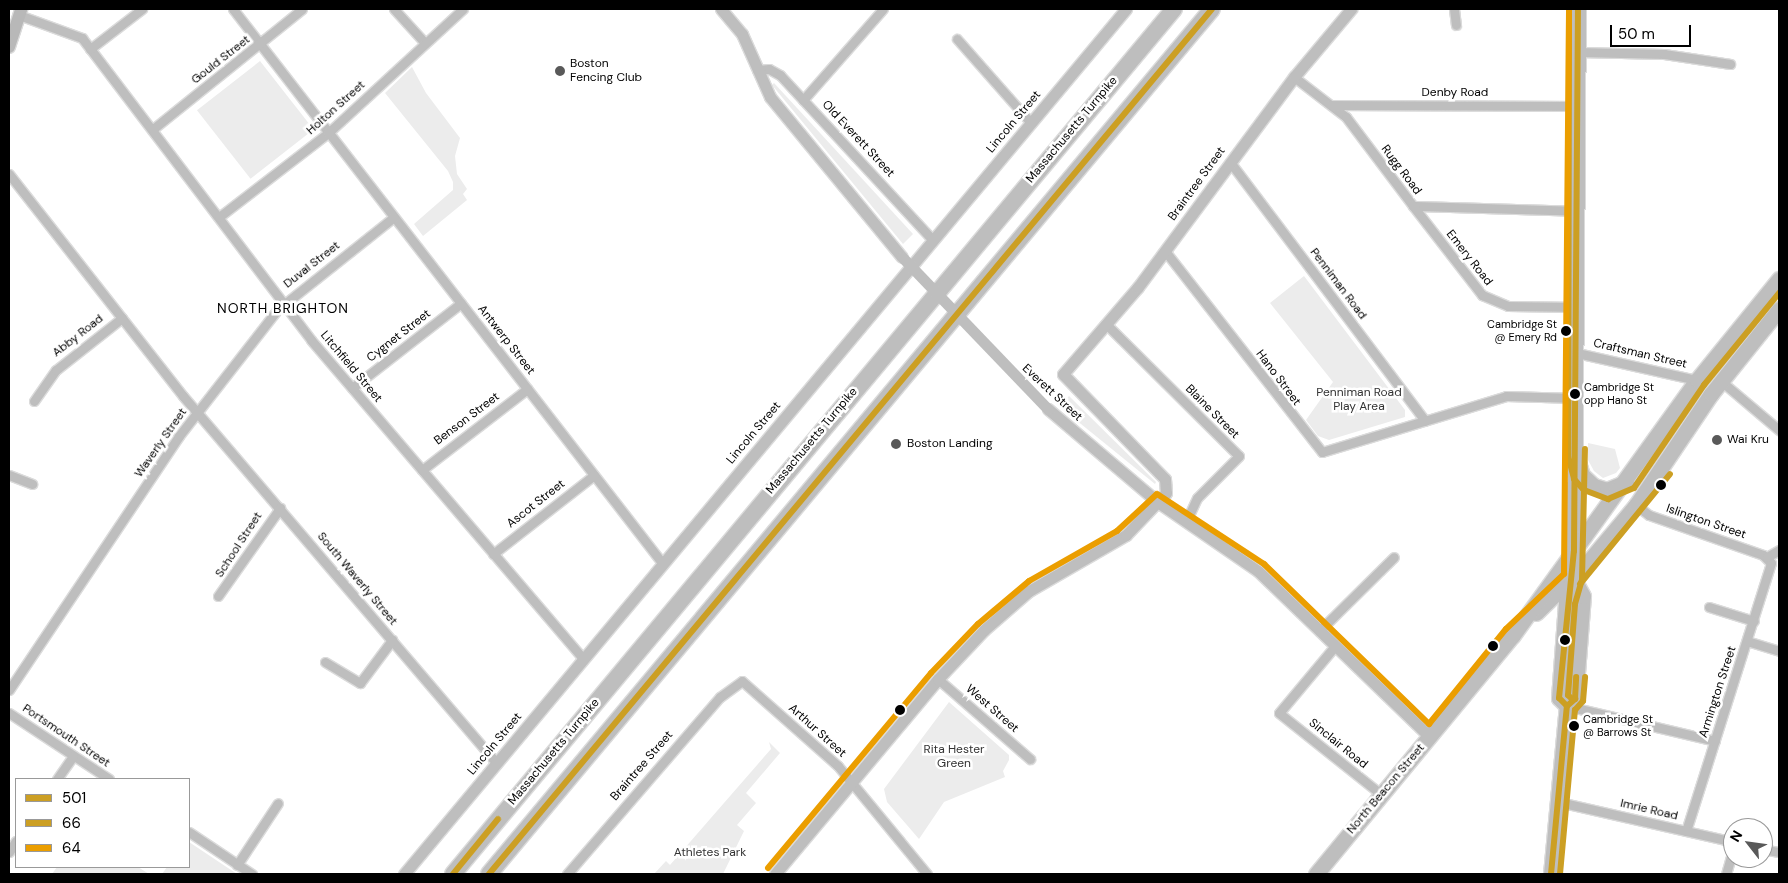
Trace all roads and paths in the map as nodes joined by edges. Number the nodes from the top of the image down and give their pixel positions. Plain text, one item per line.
1 (142, 9) edge
2 (233, 9) edge
3 (302, 9) edge
4 (394, 9) edge
5 (463, 9) edge
6 (721, 9) edge
7 (883, 9) edge
8 (1126, 9) edge
9 (1174, 9) edge
10 (1212, 9) edge
11 (1351, 9) edge
12 (1454, 9) edge
13 (1578, 9) edge
14 (20, 12) edge
15 (1456, 25) dead end
16 (957, 39) dead end
17 (425, 43) junction
18 (261, 45) junction
19 (9, 48) edge
20 (90, 49) junction
21 (1578, 52) junction
22 (1730, 64) dead end
23 (757, 70) junction
24 (1294, 77) junction
25 (803, 100) junction
26 (1331, 105) junction
27 (1578, 106) junction
28 (1031, 123) junction
29 (153, 129) junction
30 (328, 133) junction
31 (1230, 162) junction
32 (9, 174) edge
33 (1413, 206) junction
34 (1578, 211) junction
35 (219, 217) junction
36 (394, 217) junction
37 (933, 240) junction
38 (1165, 250) junction
39 (1779, 280) edge
40 (284, 304) junction
41 (461, 304) junction
42 (1578, 306) junction
43 (1779, 308) edge
44 (122, 318) junction
45 (1106, 324) junction
46 (1577, 353) junction
47 (1697, 380) junction
48 (1721, 381) junction
49 (352, 388) junction
50 (528, 389) junction
51 (1576, 398) junction
52 (34, 401) dead end
53 (198, 412) junction
54 (1425, 421) junction
55 (1779, 430) edge
56 (1576, 456) junction
57 (422, 470) junction
58 (9, 475) edge
59 (594, 475) junction
60 (1628, 482) junction
61 (32, 484) dead end
62 (1159, 503) junction
63 (1636, 505) junction
64 (280, 508) junction
65 (1186, 522) junction
66 (1779, 550) edge
67 (1574, 551) junction
68 (493, 554) junction
69 (1394, 557) dead end
70 (1768, 559) junction
71 (663, 564) junction
72 (1573, 578) junction
73 (218, 596) dead end
74 (1709, 607) dead end
75 (1754, 621) junction
76 (1320, 632) junction
77 (1513, 635) junction
78 (392, 640) junction
79 (1748, 641) junction
80 (1335, 646) junction
81 (1779, 650) edge
82 (583, 659) junction
83 (325, 662) dead end
84 (938, 679) junction
85 (742, 681) joint
86 (9, 690) edge
87 (1567, 706) junction
88 (9, 713) edge
89 (1430, 737) junction
90 (1715, 741) junction
91 (73, 756) junction
92 (1030, 759) dead end
93 (497, 763) junction
94 (58, 778) edge
95 (106, 778) edge
96 (854, 784) junction
97 (1382, 795) junction
98 (1559, 802) junction
99 (278, 803) dead end
100 (1686, 832) junction
101 (190, 833) edge
102 (1723, 840) edge
103 (237, 865) junction
104 (252, 874) edge
105 (404, 874) edge
106 (453, 874) edge
107 (489, 874) edge
108 (567, 874) edge
109 (775, 874) edge
110 (927, 874) edge
111 (1316, 874) edge
112 (1551, 874) edge

1 - 20 street
2 - 18 street, Antwerp Street
3 - 18 street, Gould Street
4 - 17 street
5 - 17 street, Holton Street
6 - 23 street, Everett Street
7 - 25 street
8 - 28 street, Lincoln Street
9 - 106 highway, Massachusetts Turnpike
10 - 107 highway
11 - 24 street, Braintree Street
12 - 15 street
13 - 21 main road
14 - 19 main road
14 - 20 street, Litchfield Street
16 - 28 street
17 - 30 street, Holton Street
18 - 29 street, Gould Street
18 - 30 street, Antwerp Street
20 - 29 street, Litchfield Street
21 - 22 street
21 - 27 main road
23 - 25 street, Old Everett Street
23 - 62 street, Everett Street, bridge
24 - 26 street, Rugg Road
24 - 31 street, Braintree Street
25 - 37 street, Old Everett Street
26 - 27 street, Denby Road
26 - 33 street, Rugg Road
27 - 34 main road
28 - 37 street, Lincoln Street
29 - 35 street, Litchfield Street
30 - 35 street, Holton Street
30 - 36 street, Antwerp Street
31 - 38 street, Braintree Street
31 - 54 street, Penniman Road
32 - 44 street, Waverly Street
33 - 34 street, Rugg Road
33 - 42 street, Emery Road
34 - 42 main road
35 - 40 street, Litchfield Street
36 - 40 street, Duval Street
36 - 41 street, Antwerp Street
37 - 71 street, Lincoln Street
38 - 45 street, Braintree Street
38 - 54 street, Hano Street
39 - 47 main road, North Beacon Street
40 - 49 street, Litchfield Street
40 - 53 street, Duval Street
41 - 49 street, Cygnet Street
41 - 50 street, Antwerp Street
42 - 46 main road
43 - 48 main road, North Beacon Street
44 - 52 street, Abby Road
44 - 53 street, Waverly Street
45 - 62 street, Braintree Street
45 - 65 street, Blaine Street
46 - 47 street, Craftsman Street
46 - 51 main road
47 - 60 main road, North Beacon Street
48 - 55 street
48 - 63 main road, North Beacon Street
49 - 57 street, Litchfield Street
50 - 57 street, Benson Street
50 - 59 street, Antwerp Street
51 - 54 street, Hano Street
51 - 56 main road
53 - 64 street, South Waverly Street
53 - 86 street, Waverly Street
56 - 60 main road
56 - 67 main road
57 - 68 street, Litchfield Street
58 - 61 street
59 - 68 street, Ascot Street
59 - 71 street, Antwerp Street
60 - 67 main road, North Beacon Street
62 - 65 street, Everett Street
62 - 84 street
63 - 70 street, Islington Street
63 - 72 main road, North Beacon Street
64 - 73 street, School Street
64 - 78 street, South Waverly Street
65 - 76 street, Everett Street
66 - 70 street
67 - 72 main road
67 - 77 main road, North Beacon Street
68 - 82 street, Litchfield Street
69 - 76 street
70 - 75 street, Armington Street
71 - 82 street, Lincoln Street
72 - 77 main road, North Beacon Street
72 - 87 main road
72 - 87 main road
74 - 75 street
75 - 79 street, Armington Street
76 - 80 street, Everett Street
77 - 89 main road, North Beacon Street
78 - 83 street
78 - 93 street, South Waverly Street
79 - 81 street
79 - 90 street, Armington Street
80 - 89 street, Everett Street
80 - 97 street, Sinclair Road
82 - 93 street, Lincoln Street
84 - 92 street, West Street
84 - 96 street
85 - 96 street, Arthur Street
85 - 108 street, Braintree Street
87 - 90 street
87 - 98 main road
88 - 91 street, Portsmouth Street
89 - 97 main road, North Beacon Street
90 - 100 street, Armington Street
91 - 94 street
91 - 95 street, Portsmouth Street
93 - 105 street, Lincoln Street
96 - 109 street
96 - 110 street, Arthur Street
97 - 111 main road, North Beacon Street
98 - 100 street, Imrie Road
98 - 112 main road
99 - 103 street
100 - 102 street, Imrie Road
101 - 103 street
103 - 104 street

